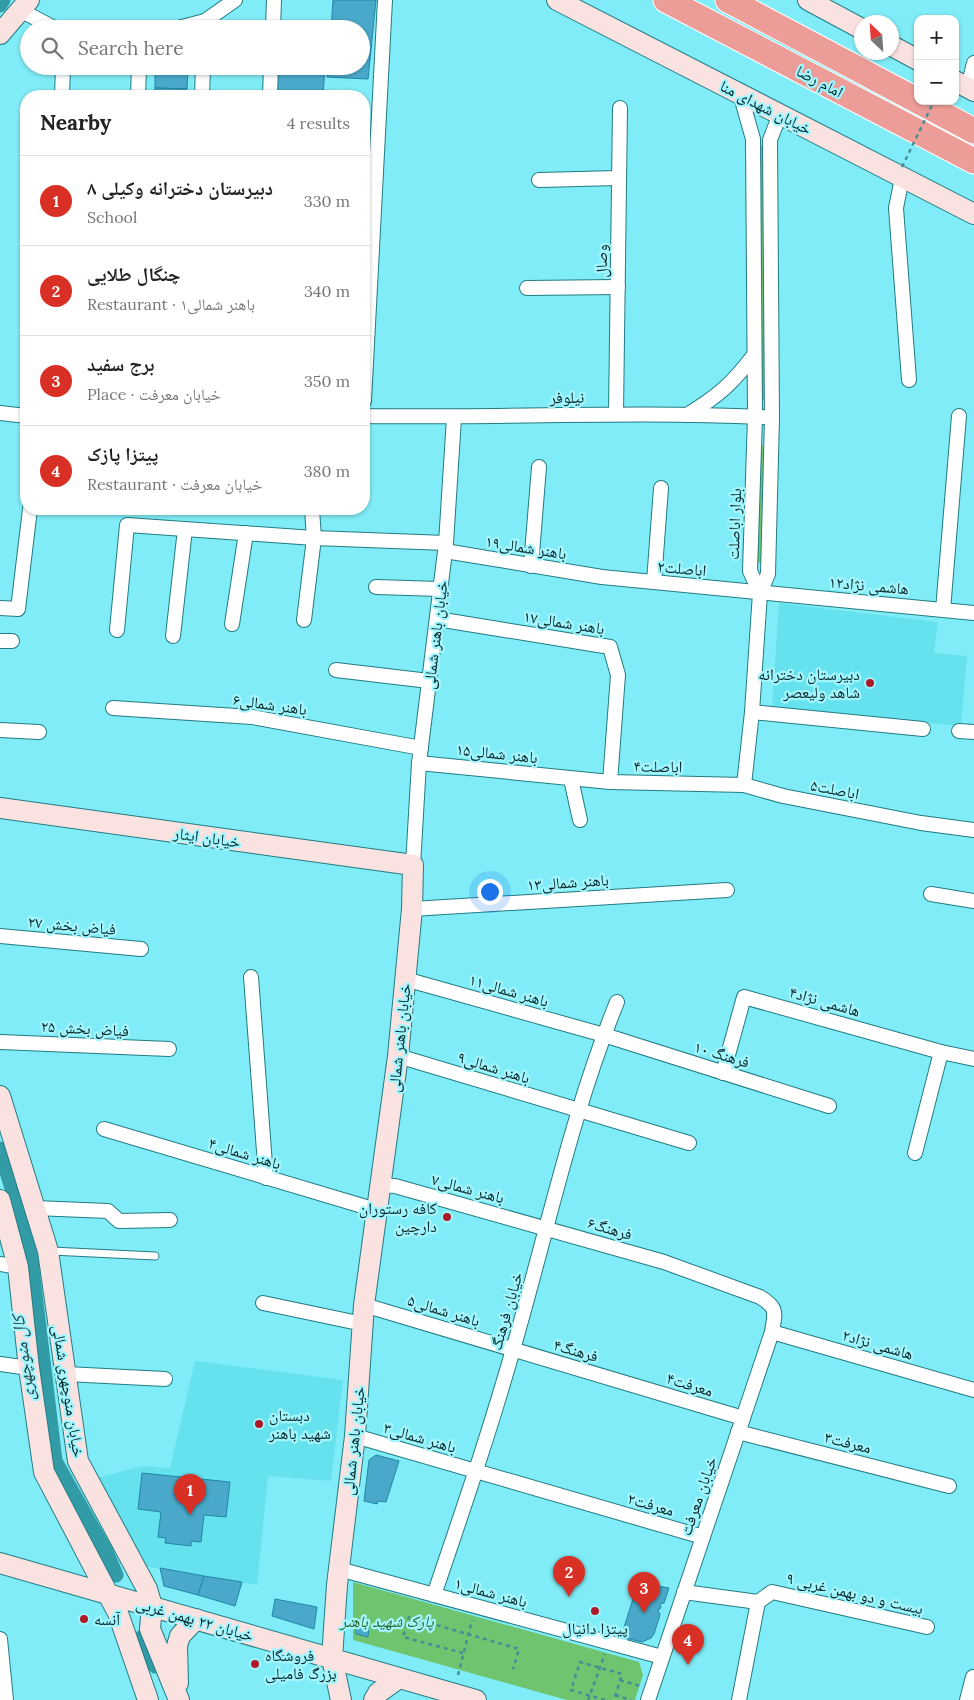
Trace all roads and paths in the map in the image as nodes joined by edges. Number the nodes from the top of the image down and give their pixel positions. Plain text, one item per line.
1 (235, 0) edge
2 (274, 0) edge
3 (385, 0) edge
4 (557, 0) edge
5 (666, 0) edge
6 (728, 0) edge
7 (808, 0) edge
8 (25, 5) edge
9 (44, 20) edge
10 (211, 20) edge
11 (273, 20) edge
12 (854, 25) edge
13 (0, 34) edge
14 (899, 50) edge
15 (914, 58) edge
16 (974, 63) edge
17 (63, 75) edge
18 (139, 75) edge
19 (203, 75) edge
20 (271, 75) edge
21 (966, 86) edge
22 (62, 90) edge
23 (138, 90) edge
24 (202, 90) edge
25 (270, 90) edge
26 (740, 93) junction
27 (914, 99) edge
28 (925, 105) edge
29 (932, 105) edge
30 (620, 108) dead end
31 (780, 114) junction
32 (974, 131) edge
33 (753, 139) junction
34 (770, 140) junction
35 (974, 161) edge
36 (902, 172) junction
37 (619, 178) junction
38 (539, 180) dead end
39 (974, 214) edge
40 (370, 286) edge
41 (618, 287) junction
42 (528, 288) dead end
43 (754, 355) junction
44 (909, 380) dead end
45 (0, 414) edge
46 (616, 414) junction
47 (687, 415) junction
48 (20, 416) edge
49 (370, 416) edge
50 (959, 416) dead end
51 (755, 417) junction
52 (454, 418) junction
53 (772, 418) junction
54 (539, 467) dead end
55 (661, 488) dead end
56 (29, 515) edge
57 (312, 515) edge
58 (185, 529) junction
59 (246, 533) junction
60 (314, 538) junction
61 (445, 547) junction
62 (531, 566) junction
63 (602, 577) joint
64 (654, 582) junction
65 (376, 587) dead end
66 (440, 589) junction
67 (760, 592) junction
68 (0, 608) edge
69 (943, 610) junction
70 (974, 613) edge
71 (437, 619) junction
72 (304, 620) dead end
73 (232, 624) dead end
74 (116, 630) dead end
75 (173, 636) dead end
76 (336, 670) dead end
77 (429, 681) junction
78 (112, 708) dead end
79 (752, 712) junction
80 (924, 729) dead end
81 (0, 730) edge
82 (960, 731) dead end
83 (39, 732) dead end
84 (974, 732) edge
85 (421, 748) junction
86 (419, 763) junction
87 (571, 779) junction
88 (610, 782) junction
89 (744, 785) junction
90 (0, 808) edge
91 (580, 820) dead end
92 (974, 830) edge
93 (414, 865) junction
94 (727, 890) dead end
95 (931, 894) dead end
96 (974, 901) edge
97 (412, 909) junction
98 (0, 936) edge
99 (141, 949) dead end
100 (251, 977) dead end
101 (405, 979) junction
102 (618, 1002) dead end
103 (604, 1035) junction
104 (0, 1042) edge
105 (169, 1049) dead end
106 (941, 1052) junction
107 (398, 1056) junction
108 (974, 1059) edge
109 (723, 1073) junction
110 (0, 1096) edge
111 (829, 1106) dead end
112 (579, 1112) junction
113 (104, 1129) dead end
114 (689, 1144) dead end
115 (916, 1153) dead end
116 (266, 1178) junction
117 (380, 1185) junction
118 (0, 1200) edge
119 (35, 1208) junction
120 (376, 1210) junction
121 (170, 1220) dead end
122 (547, 1228) junction
123 (48, 1251) junction
124 (155, 1256) dead end
125 (9, 1266) edge
126 (263, 1303) dead end
127 (770, 1303) joint
128 (364, 1314) junction
129 (772, 1332) junction
130 (513, 1350) junction
131 (0, 1364) edge
132 (29, 1368) junction
133 (66, 1374) junction
134 (165, 1378) dead end
135 (628, 1384) joint
136 (974, 1390) edge
137 (743, 1418) junction
138 (738, 1432) junction
139 (355, 1436) junction
140 (476, 1472) junction
141 (949, 1486) dead end
142 (589, 1504) joint
143 (703, 1537) junction
144 (0, 1563) edge
145 (339, 1569) junction
146 (684, 1592) junction
147 (108, 1594) junction
148 (434, 1595) junction
149 (758, 1602) junction
150 (152, 1606) junction
151 (476, 1607) junction
152 (196, 1619) junction
153 (927, 1627) dead end
154 (468, 1634) junction
155 (0, 1639) edge
156 (609, 1643) junction
157 (462, 1653) junction
158 (662, 1657) junction
159 (332, 1658) junction
160 (600, 1668) junction
161 (513, 1669) dead end
162 (458, 1675) dead end
163 (973, 1677) edge
164 (399, 1678) junction
165 (620, 1680) junction
166 (615, 1695) junction
167 (650, 1695) edge
168 (590, 1696) junction
169 (179, 1698) edge
170 (470, 1699) edge
171 (6, 1700) edge
172 (148, 1700) edge
173 (341, 1700) edge
174 (374, 1700) edge
175 (588, 1700) edge
176 (605, 1700) edge
177 (614, 1700) edge
178 (631, 1700) edge
179 (739, 1700) edge
180 (967, 1700) edge

1 - 10 street
2 - 11 street
3 - 40 street
4 - 26 street, خیابان شهدای منا
5 - 35 highway, امام رضا
6 - 27 highway, امام رضا
7 - 12 street
8 - 9 street
8 - 13 street
14 - 15 street
16 - 21 street
17 - 22 street
18 - 23 street
19 - 24 street
20 - 25 street
26 - 31 street, خیابان شهدای منا
26 - 33 street, بلوار اباصلت
28 - 32 highway, امام رضا
29 - 36 path, bridge
30 - 37 street, وصال
31 - 34 street
31 - 36 street, خیابان شهدای منا
33 - 34 street
33 - 43 street, بلوار اباصلت
34 - 53 street
36 - 39 street, خیابان شهدای منا
36 - 44 street
37 - 38 street
37 - 41 street, وصال
41 - 42 street
41 - 46 street, وصال
43 - 47 street
43 - 51 street, بلوار اباصلت
45 - 48 street
46 - 47 street, نیلوفر
46 - 52 street, نیلوفر
47 - 51 street, نیلوفر
49 - 52 street, نیلوفر
50 - 69 street
51 - 53 street, نیلوفر
51 - 67 street, بلوار اباصلت
52 - 61 street, خیابان باهنر شمالی
53 - 67 street
54 - 62 street
55 - 64 street
56 - 68 street
57 - 60 street
58 - 59 street, باهنر شمالی۱۹
58 - 74 street, باهنر شمالی۱۹
58 - 75 street
59 - 60 street, باهنر شمالی۱۹
59 - 73 street
60 - 61 street, باهنر شمالی۱۹
60 - 72 street
61 - 62 street, باهنر شمالی۱۹
61 - 66 street, خیابان باهنر شمالی
62 - 63 street, باهنر شمالی۱۹
63 - 64 street, اباصلت۲
64 - 67 street, اباصلت۲
65 - 66 street
66 - 71 street, خیابان باهنر شمالی
67 - 69 street, هاشمی نژاد۱۲
67 - 79 street
69 - 70 street, هاشمی نژاد۱۲
71 - 77 street, خیابان باهنر شمالی
71 - 88 street, باهنر شمالی۱۷
76 - 77 street
77 - 85 street, خیابان باهنر شمالی
78 - 85 street, باهنر شمالی۶
79 - 80 street
79 - 89 street
81 - 83 street
82 - 84 street
85 - 86 street, خیابان باهنر شمالی
86 - 87 street, باهنر شمالی۱۵
86 - 93 street, خیابان باهنر شمالی
87 - 88 street, اباصلت۴
87 - 91 street
88 - 89 street, اباصلت۴
89 - 92 street, اباصلت۵
90 - 93 street, خیابان ایثار
93 - 97 street, خیابان باهنر شمالی
94 - 97 street, باهنر شمالی۱۳
95 - 96 street
97 - 101 street, خیابان باهنر شمالی
98 - 99 street, فیاض بخش ۲۷
100 - 116 street
101 - 103 street, باهنر شمالی۱۱
101 - 107 street, خیابان باهنر شمالی
102 - 103 street, خیابان فرهنگ
103 - 109 street, فرهنگ ۱۰
103 - 112 street, خیابان فرهنگ
104 - 105 street, فیاض بخش ۲۵
106 - 108 street, هاشمی نژاد۴
106 - 109 street, هاشمی نژاد۴
106 - 115 street
107 - 112 street, باهنر شمالی۹
107 - 117 street, خیابان باهنر شمالی
109 - 111 street, فرهنگ ۱۰
110 - 119 street, خیابان منوچهری شمالی
112 - 114 street, باهنر شمالی۹
112 - 122 street, خیابان فرهنگ
113 - 116 street, باهنر شمالی۴
116 - 120 street, باهنر شمالی۴
117 - 120 street, خیابان باهنر شمالی
117 - 122 street, باهنر شمالی۷
118 - 125 street, خیابان منوچهری شمالی
119 - 121 street
119 - 123 street, خیابان منوچهری شمالی
120 - 128 street, خیابان باهنر شمالی
122 - 127 street, فرهنگ۶
122 - 130 street, خیابان فرهنگ
123 - 124 lane
123 - 133 street, خیابان منوچهری شمالی
125 - 132 street, خیابان منوچهری شمالی
126 - 128 street, باهنر شمالی۵
127 - 129 street, خیابان معرفت
128 - 130 street, باهنر شمالی۵
128 - 139 street, خیابان باهنر شمالی
129 - 136 street, هاشمی نژاد۲
129 - 137 street, خیابان معرفت
130 - 135 street, فرهنگ۴
130 - 140 street, خیابان فرهنگ
131 - 132 street
132 - 147 street, خیابان منوچهری شمالی
133 - 134 street
133 - 150 street, خیابان منوچهری شمالی
135 - 137 street, معرفت۴
137 - 138 street, خیابان معرفت
138 - 141 street, معرفت۳
138 - 143 street, خیابان معرفت
139 - 140 street, باهنر شمالی۳
139 - 145 street, خیابان باهنر شمالی
140 - 142 street, باهنر شمالی۳
140 - 148 street, خیابان فرهنگ
142 - 143 street, معرفت۲
143 - 146 street, خیابان معرفت
144 - 147 street, خیابان ۲۲ بهمن غربی
145 - 148 street, باهنر شمالی۱
145 - 159 street, خیابان باهنر شمالی
146 - 149 street
146 - 158 street, خیابان معرفت
147 - 150 street, خیابان ۲۲ بهمن غربی
147 - 172 street, خیابان منوچهری شمالی
148 - 151 street, باهنر شمالی۱
149 - 153 street, بیست و دو بهمن غربی ۹
149 - 179 street
150 - 152 street, خیابان ۲۲ بهمن غربی
150 - 169 street, خیابان منوچهری شمالی
151 - 154 path
151 - 156 street, باهنر شمالی۱
152 - 159 street, خیابان ۲۲ بهمن غربی
152 - 169 street
154 - 157 path
154 - 157 path
154 - 161 path
155 - 171 street
156 - 158 street, باهنر شمالی۱
156 - 160 path
157 - 162 path
158 - 167 street, خیابان معرفت
159 - 164 street, خیابان ۲۲ بهمن غربی
159 - 173 street, خیابان باهنر شمالی
160 - 165 path
160 - 168 path
160 - 168 path
163 - 180 street
164 - 170 street, خیابان ۲۲ بهمن غربی
164 - 174 street
165 - 166 path
165 - 167 path
166 - 177 path
166 - 178 path
168 - 175 path
168 - 176 path

